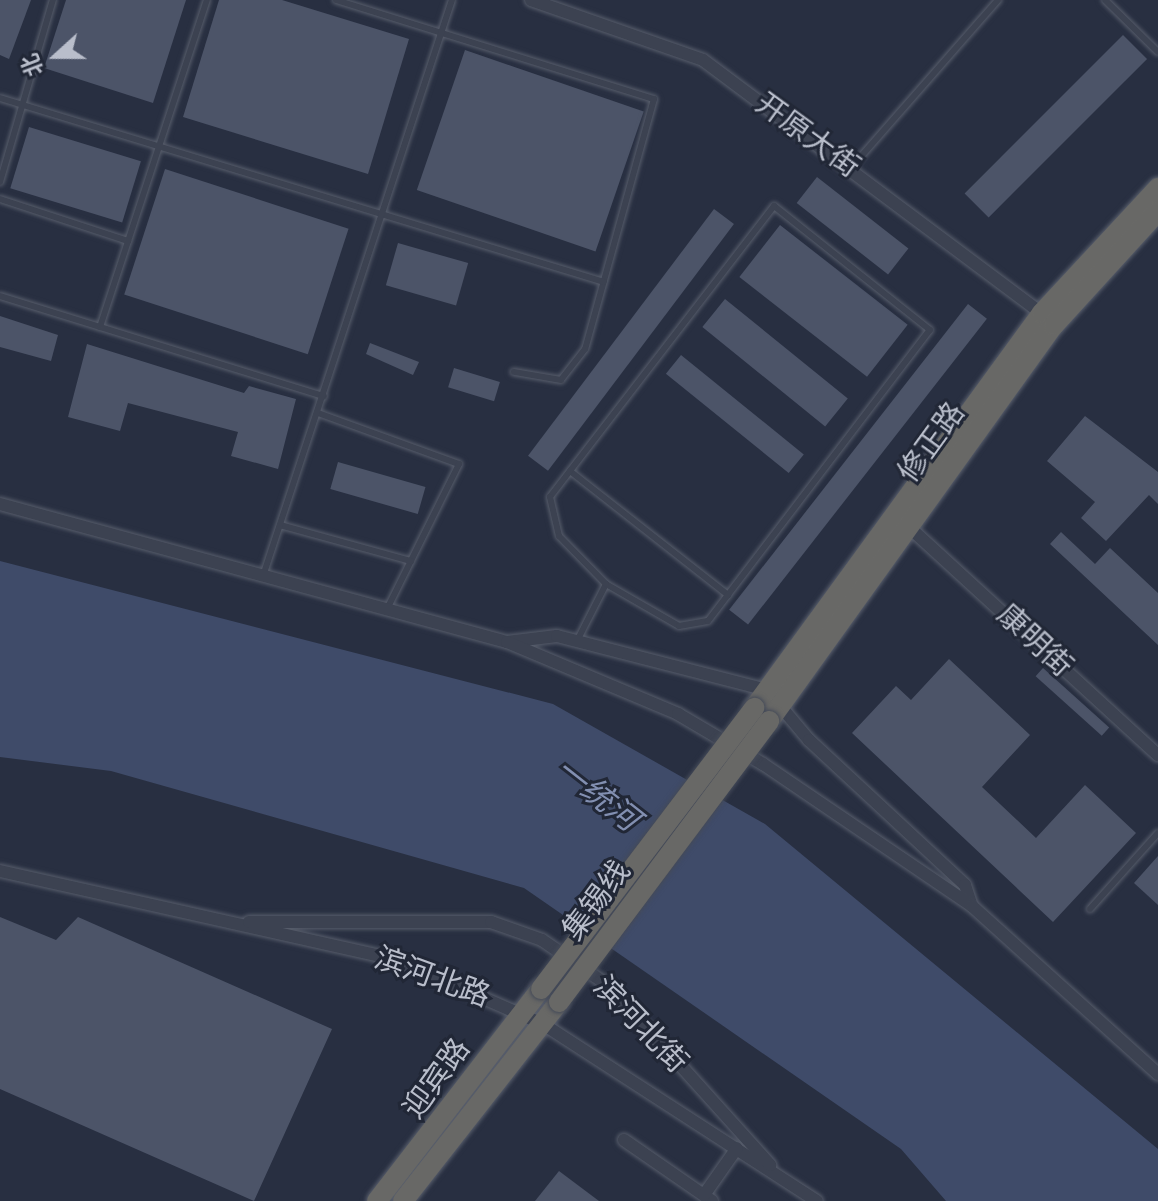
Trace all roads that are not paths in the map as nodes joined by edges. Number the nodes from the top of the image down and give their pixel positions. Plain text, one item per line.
1 (53, 0) edge
2 (207, 0) edge
3 (336, 0) edge
4 (452, 0) edge
5 (531, 0) edge
6 (998, 0) edge
7 (1105, 0) edge
8 (443, 33) junction
9 (1158, 52) edge
10 (0, 98) edge
11 (22, 105) junction
12 (159, 147) junction
13 (850, 169) junction
14 (0, 182) edge
15 (1158, 188) edge
16 (0, 199) edge
17 (1158, 211) edge
18 (384, 215) junction
19 (128, 241) junction
20 (604, 282) junction
21 (0, 296) edge
22 (1048, 319) junction
23 (100, 327) junction
24 (514, 372) dead end
25 (324, 396) junction
26 (318, 413) junction
27 (570, 471) junction
28 (0, 504) edge
29 (280, 525) junction
30 (909, 527) junction
31 (411, 561) junction
32 (264, 573) junction
33 (606, 584) junction
34 (728, 595) junction
35 (388, 607) junction
36 (577, 641) junction
37 (507, 642) junction
38 (775, 697) junction
39 (762, 714) junction
40 (1158, 755) edge
41 (1158, 833) edge
42 (0, 871) edge
43 (972, 906) junction
44 (1090, 909) dead end
45 (229, 922) junction
46 (559, 1002) joint
47 (522, 1012) junction
48 (543, 1024) junction
49 (1158, 1074) edge
50 (624, 1140) dead end
51 (737, 1148) junction
52 (780, 1176) junction
53 (708, 1198) edge
54 (377, 1201) edge
55 (403, 1201) edge
56 (817, 1201) edge

1 - 11 lane
2 - 12 lane
3 - 8 lane
4 - 8 lane
5 - 13 street, 开原大街
6 - 13 lane
7 - 9 lane
8 - 18 lane
8 - 20 lane
10 - 11 lane
11 - 12 lane
11 - 14 lane
12 - 18 lane
12 - 19 lane
13 - 22 street, 开原大街
15 - 22 highway, 修正路
16 - 19 lane
17 - 22 highway, 修正路
18 - 20 lane
18 - 25 lane
19 - 23 lane
20 - 24 lane
21 - 23 lane
22 - 30 highway, 修正路
22 - 38 highway, 修正路
23 - 25 lane
25 - 26 lane
26 - 29 lane
26 - 31 lane
27 - 33 lane
27 - 34 lane
27 - 34 lane
28 - 32 street
29 - 31 lane
29 - 32 lane
30 - 38 highway, 修正路
30 - 40 street, 康明街
31 - 35 lane
32 - 35 street
33 - 34 lane
33 - 36 lane
35 - 37 street
36 - 37 street
36 - 38 street
37 - 43 street
38 - 39 highway, 集锡线
38 - 43 street
39 - 46 highway, 集锡线, bridge
39 - 47 highway, 迎宾路, bridge
41 - 44 lane
42 - 45 street, 滨河北路
43 - 49 street
45 - 47 street, 滨河北路
45 - 52 street, 滨河北街
46 - 48 highway, 迎宾路
47 - 48 street, 滨河北路
47 - 54 highway, 迎宾路
48 - 51 street, 滨河北路
48 - 55 highway, 迎宾路
50 - 53 street
51 - 52 street, 滨河北路
51 - 53 street
52 - 56 street, 滨河北路

